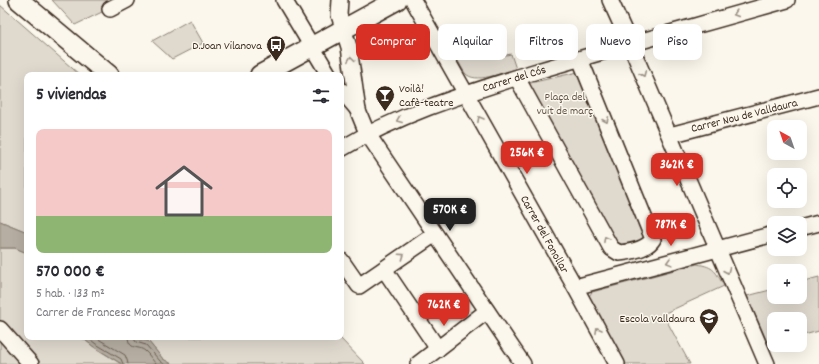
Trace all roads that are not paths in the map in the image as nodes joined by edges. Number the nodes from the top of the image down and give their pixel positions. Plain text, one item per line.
1 (19, 0) edge
2 (127, 0) edge
3 (284, 0) edge
4 (340, 0) edge
5 (397, 0) edge
6 (413, 0) edge
7 (610, 0) edge
8 (787, 0) edge
9 (110, 9) dead end
10 (621, 24) edge
11 (350, 25) junction
12 (645, 40) edge
13 (311, 47) junction
14 (586, 57) edge
15 (580, 59) junction
16 (637, 60) edge
17 (105, 72) edge
18 (266, 72) edge
19 (327, 72) edge
20 (517, 78) junction
21 (465, 93) junction
22 (344, 94) edge
23 (819, 96) edge
24 (358, 111) junction
25 (367, 133) junction
26 (670, 135) junction
27 (344, 147) edge
28 (819, 223) edge
29 (807, 226) edge
30 (435, 234) junction
31 (767, 236) edge
32 (718, 249) junction
33 (344, 264) edge
34 (384, 269) junction
35 (575, 287) junction
36 (487, 311) junction
37 (0, 329) edge
38 (438, 349) junction
39 (31, 364) edge
40 (418, 364) edge
41 (523, 364) edge
42 (617, 364) edge
43 (767, 364) edge

1 - 17 main road
2 - 9 street
3 - 13 street
4 - 11 street
5 - 11 main road
6 - 21 street, Carrer del Fonollar
7 - 10 street
8 -> 12 street, Carrer del Cós
11 - 13 main road
24 -> 11 street
13 - 18 main road
13 - 19 street
14 - 15 street, Carrer del Cós
15 - 20 street, Carrer del Cós
15 -> 20 street
16 -> 26 street
20 - 21 street, Carrer del Cós
21 -> 25 street, Carrer del Cós
35 -> 21 street, Carrer del Fonollar
22 - 24 street
23 - 26 street, Carrer Nou de Valldaura
24 - 25 street
25 - 27 street, Carrer del Cós
25 - 30 street
26 - 32 street
28 - 29 street
34 -> 30 street
30 - 36 street
31 - 32 street
32 -> 35 street
32 -> 43 street
33 - 34 street
34 - 38 street
42 -> 35 street, Carrer del Fonollar
36 - 38 street
36 - 41 street
37 - 39 street
38 - 40 street

